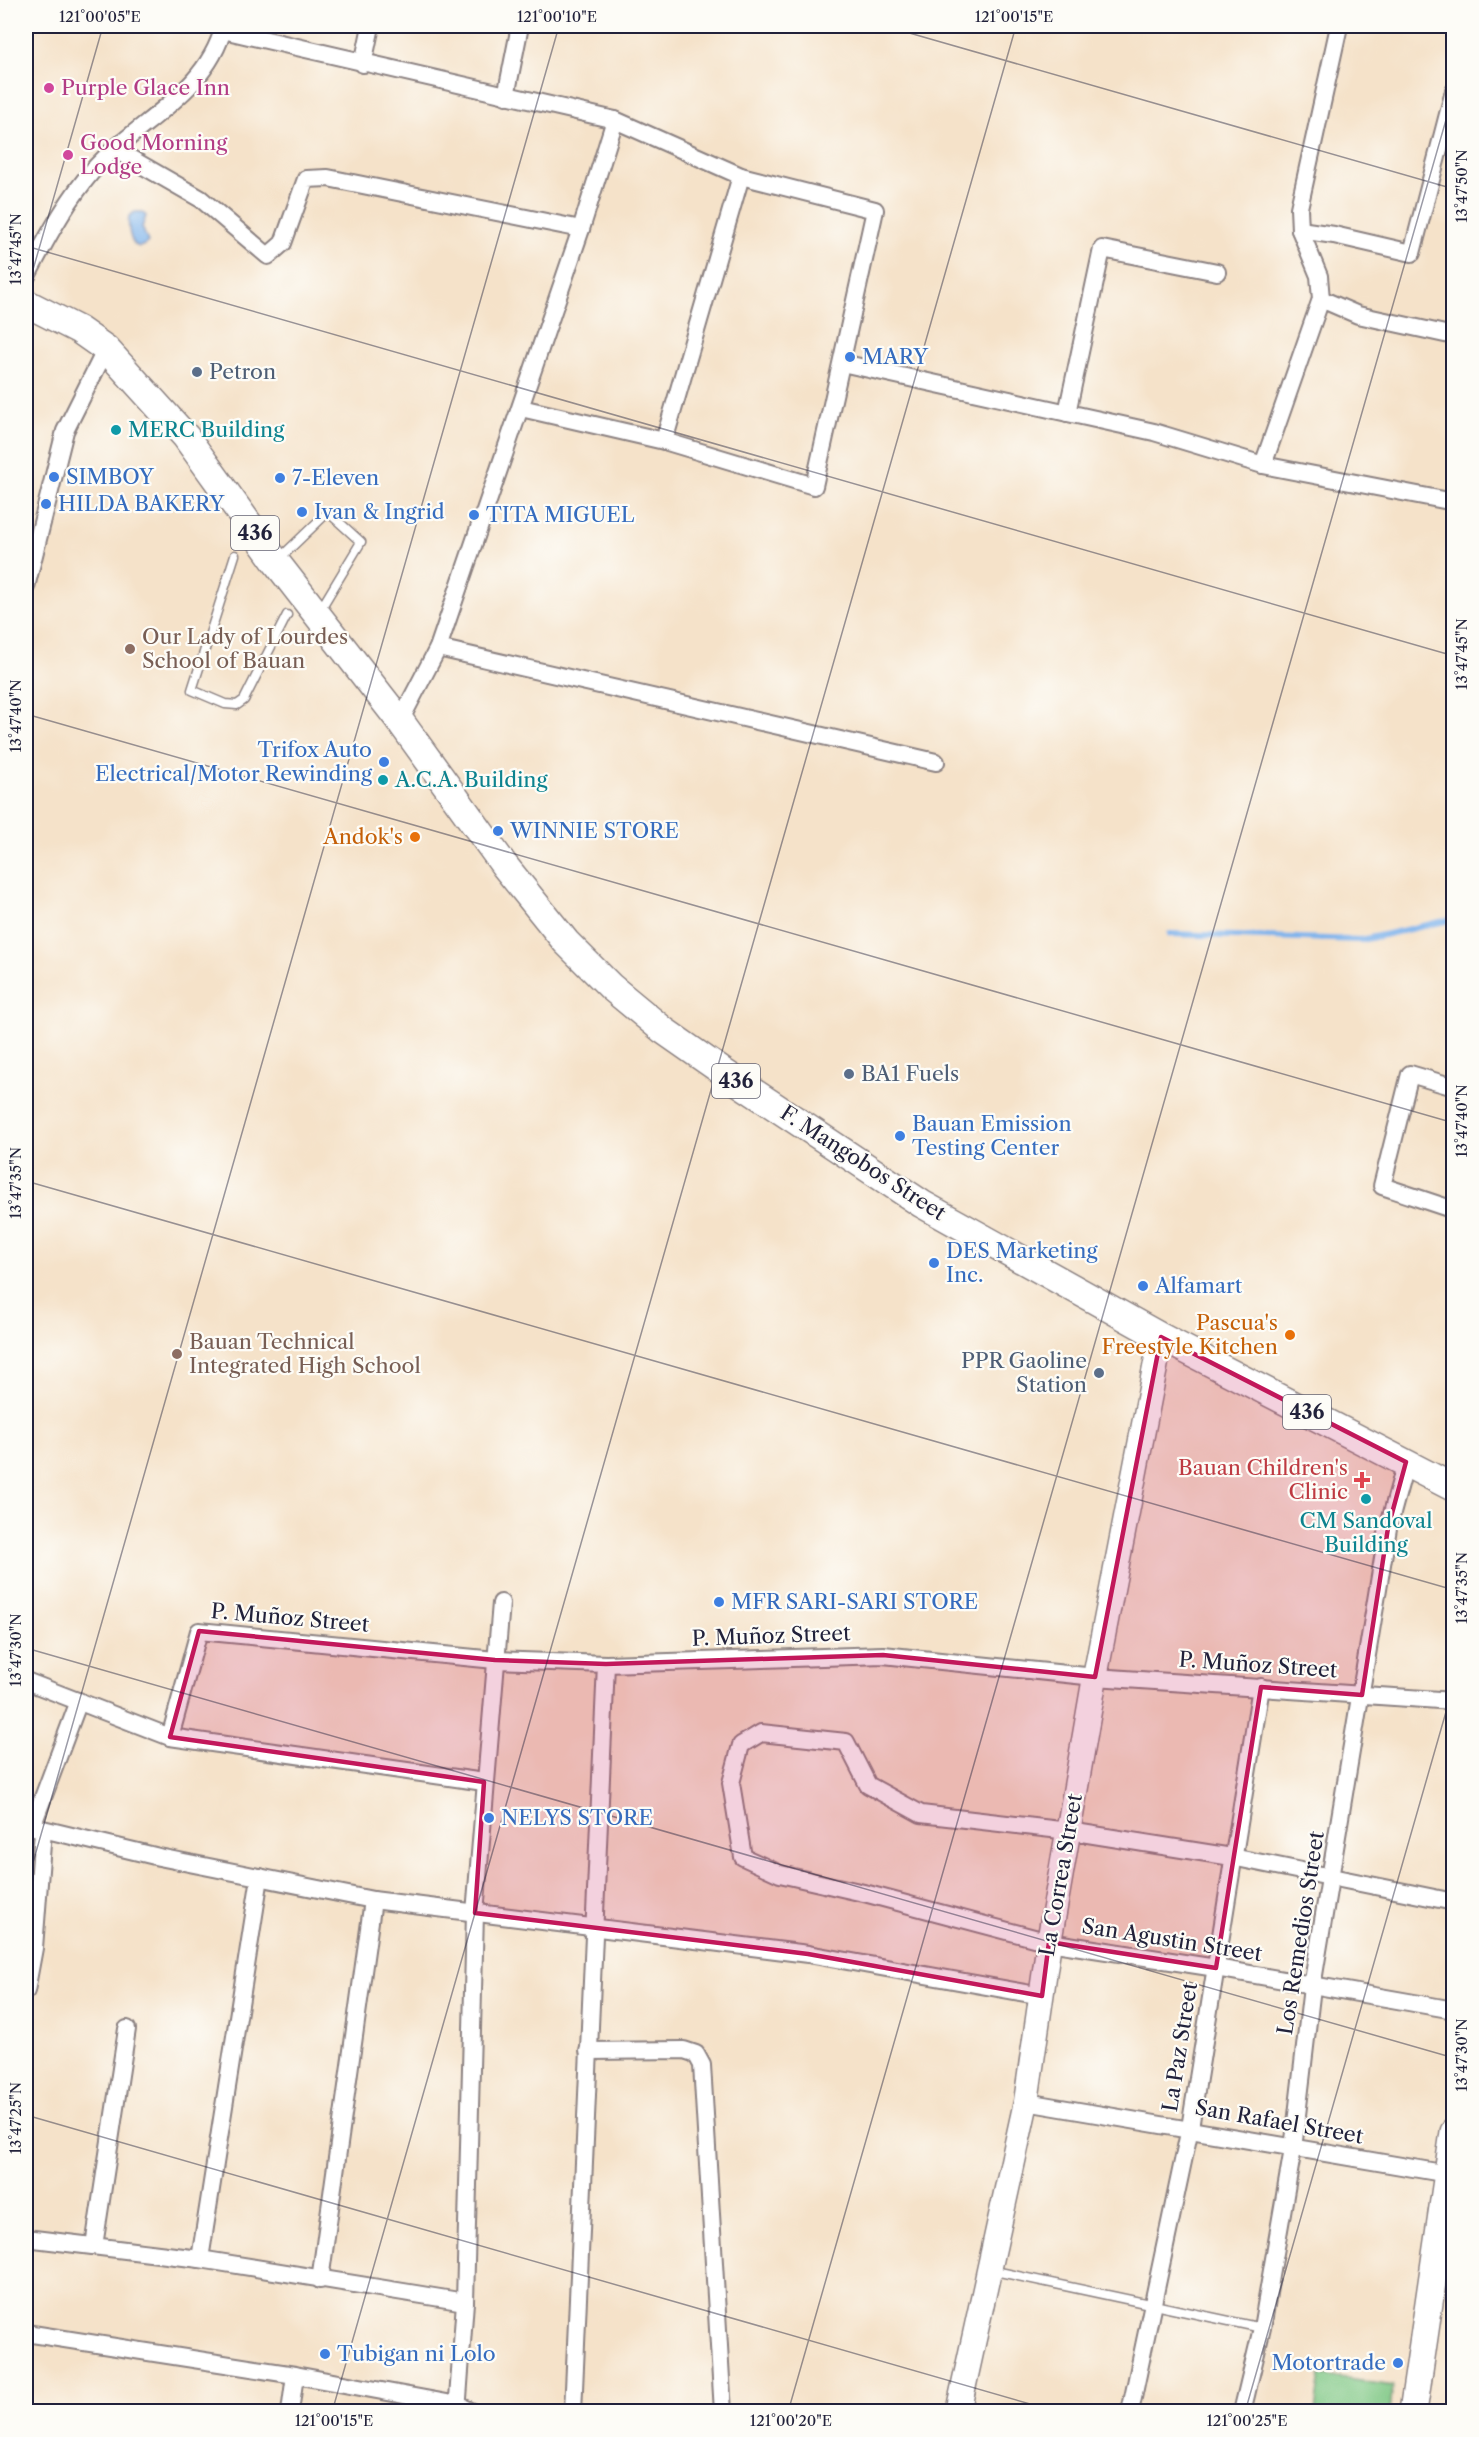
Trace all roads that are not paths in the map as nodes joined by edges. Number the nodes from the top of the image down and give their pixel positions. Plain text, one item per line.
1 (371, 26) edge
2 (520, 26) edge
3 (1340, 26) edge
4 (223, 28) edge
5 (363, 64) junction
6 (1454, 91) edge
7 (506, 96) junction
8 (615, 120) junction
9 (114, 149) junction
10 (741, 176) junction
11 (581, 230) junction
12 (1300, 230) junction
13 (1217, 272) dead end
14 (26, 278) edge
15 (1321, 299) junction
16 (26, 303) edge
17 (1454, 336) edge
18 (106, 349) junction
19 (842, 363) junction
20 (521, 408) junction
21 (1067, 413) junction
22 (664, 441) junction
23 (1263, 465) junction
24 (1454, 502) edge
25 (236, 555) dead end
26 (276, 562) junction
27 (26, 588) edge
28 (318, 613) junction
29 (287, 615) dead end
30 (438, 648) junction
31 (400, 721) junction
32 (936, 762) dead end
33 (1454, 1087) edge
34 (1454, 1210) edge
35 (1161, 1337) junction
36 (1406, 1462) junction
37 (1454, 1488) edge
38 (501, 1603) dead end
39 (495, 1660) junction
40 (606, 1664) junction
41 (1095, 1677) junction
42 (26, 1681) edge
43 (1261, 1687) junction
44 (1362, 1695) junction
45 (80, 1701) junction
46 (1454, 1701) edge
47 (170, 1737) junction
48 (484, 1782) junction
49 (33, 1827) edge
50 (1069, 1831) junction
51 (1232, 1857) junction
52 (1333, 1876) junction
53 (260, 1877) junction
54 (373, 1900) junction
55 (1454, 1902) edge
56 (475, 1913) junction
57 (594, 1926) junction
58 (1049, 1942) junction
59 (30, 1946) edge
60 (1216, 1968) junction
61 (1312, 1987) junction
62 (26, 1990) edge
63 (1042, 1996) junction
64 (1454, 2010) edge
65 (127, 2030) dead end
66 (588, 2051) junction
67 (1026, 2102) junction
68 (1190, 2128) junction
69 (1454, 2132) edge
70 (1293, 2149) junction
71 (1451, 2174) edge
72 (26, 2238) edge
73 (94, 2246) junction
74 (200, 2259) junction
75 (989, 2270) junction
76 (320, 2280) junction
77 (465, 2301) junction
78 (1155, 2306) junction
79 (1262, 2328) junction
80 (26, 2333) edge
81 (295, 2375) junction
82 (463, 2410) edge
83 (290, 2412) edge
84 (573, 2412) edge
85 (723, 2412) edge
86 (958, 2412) edge
87 (1130, 2412) edge
88 (1242, 2412) edge
89 (1413, 2412) edge

1 - 5 street
2 - 7 street
3 - 12 street
4 - 5 street
4 - 9 street
5 - 7 street
6 - 12 street
7 - 8 street
8 - 10 street
8 - 11 street
9 - 11 street
9 - 14 street
10 - 19 street
10 - 22 street
11 - 20 street
12 - 15 street
13 - 21 street
15 - 17 street
15 - 23 street
16 - 18 main road, F. Mangobos Street / 436
18 - 26 main road, F. Mangobos Street / 436
18 - 27 street
19 - 21 street
19 - 22 street
20 - 22 street
20 - 30 street
21 - 23 street
23 - 24 street
25 - 29 lane
26 - 28 main road, F. Mangobos Street / 436
26 - 28 lane
28 - 31 main road, F. Mangobos Street / 436
30 - 31 street
30 - 32 street
31 - 35 main road, F. Mangobos Street / 436
33 - 34 street
35 - 36 main road, F. Mangobos Street / 436
35 - 41 street, La Correa Street
36 - 37 main road, F. Mangobos Street / 436
36 - 44 street, Los Remedios Street
38 - 39 street
39 - 40 street, P. Muñoz Street
39 - 47 street, P. Muñoz Street
39 - 48 street
40 - 41 street, P. Muñoz Street
40 - 57 street
41 - 43 street, P. Muñoz Street
41 - 50 street, La Correa Street
42 - 45 street
43 - 44 street, P. Muñoz Street
43 - 51 street, La Paz Street
44 - 46 street, P. Muñoz Street
44 - 52 street, Los Remedios Street
45 - 47 street
45 - 49 street
47 - 48 street
48 - 56 street
49 - 53 street
49 - 59 street
50 - 51 street
50 - 58 street, La Correa Street
50 - 58 street, San Agustin Street
51 - 52 street
51 - 60 street, La Paz Street
52 - 55 street
52 - 61 street, Los Remedios Street
53 - 54 street
53 - 74 street
54 - 56 street
54 - 76 street
56 - 57 street
56 - 77 street
57 - 63 street
57 - 66 street
58 - 60 street, San Agustin Street
58 - 63 street, La Correa Street
59 - 62 street
60 - 61 street, San Agustin Street
60 - 68 street, La Paz Street
61 - 64 street, San Agustin Street
61 - 70 street, Los Remedios Street
63 - 67 street, La Correa Street
65 - 73 street
66 - 84 street
66 - 85 street
67 - 68 street, San Rafael Street
67 - 75 street, La Correa Street
68 - 70 street, San Rafael Street
68 - 78 street, La Paz Street
69 - 71 main road
70 - 71 street, San Rafael Street
70 - 79 street, Los Remedios Street
71 - 89 main road
72 - 73 street
73 - 74 street
74 - 76 street
75 - 78 lane
75 - 86 street, La Correa Street
76 - 77 street
77 - 82 street
78 - 79 lane
78 - 87 street, La Paz Street
79 - 88 street, Los Remedios Street
80 - 81 street
81 - 82 street
81 - 83 street

